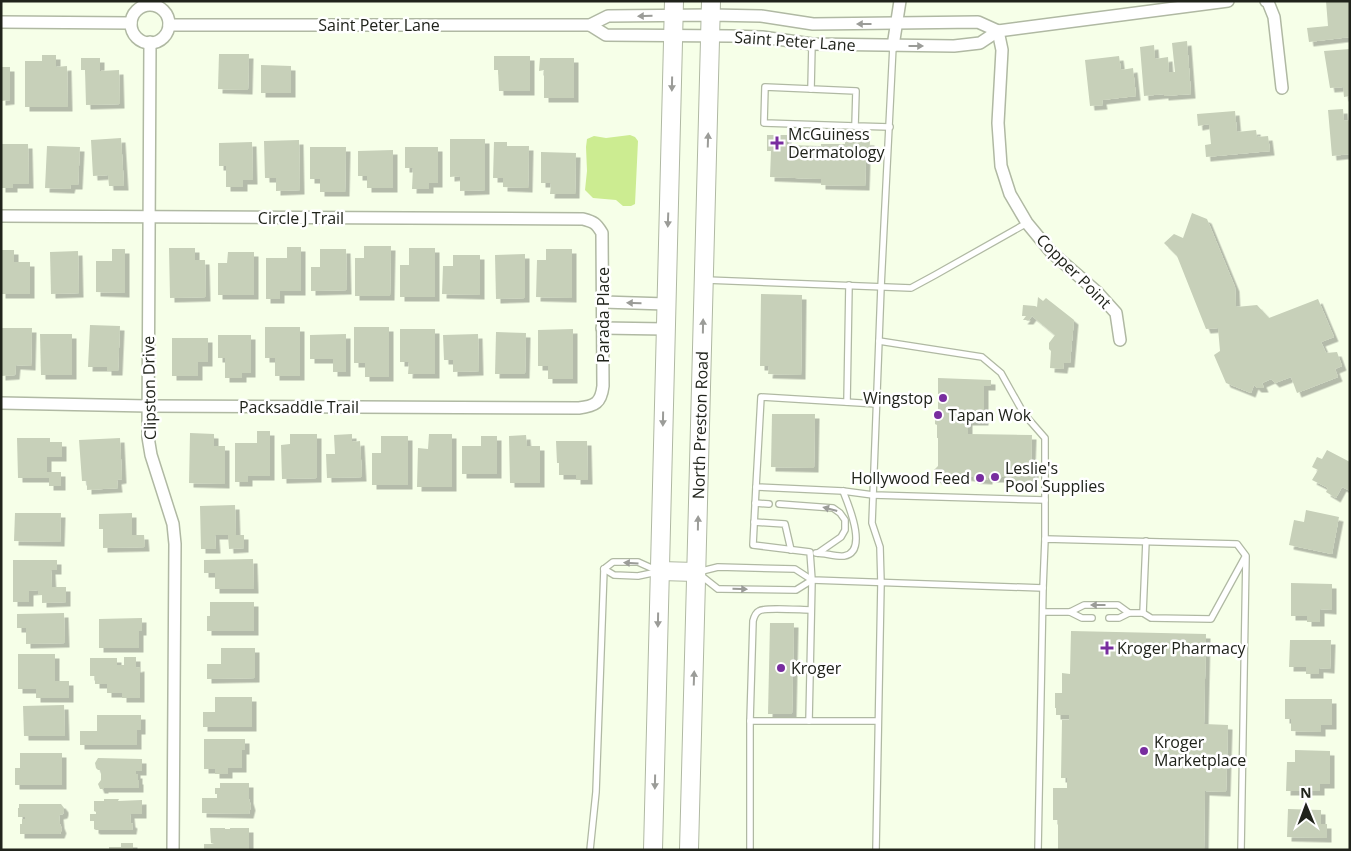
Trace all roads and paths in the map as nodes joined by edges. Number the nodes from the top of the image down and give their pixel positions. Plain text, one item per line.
1 (900, 1) edge
2 (1228, 1) edge
3 (1266, 1) edge
4 (151, 3) edge
5 (674, 8) edge
6 (711, 8) edge
7 (1, 22) edge
8 (131, 23) junction
9 (169, 24) junction
10 (896, 24) junction
11 (590, 26) junction
12 (998, 30) junction
13 (673, 35) junction
14 (710, 36) junction
15 (150, 42) junction
16 (812, 44) junction
17 (893, 46) junction
18 (1282, 88) dead end
19 (811, 89) junction
20 (854, 126) junction
21 (890, 128) junction
22 (1, 216) edge
23 (150, 217) junction
24 (1027, 224) junction
25 (598, 226) joint
26 (704, 280) junction
27 (849, 285) junction
28 (881, 287) junction
29 (603, 302) junction
30 (666, 304) junction
31 (602, 328) junction
32 (665, 329) junction
33 (1120, 340) dead end
34 (879, 341) junction
35 (847, 402) junction
36 (1, 403) edge
37 (596, 404) joint
38 (877, 404) junction
39 (148, 406) junction
40 (756, 487) junction
41 (843, 492) junction
42 (873, 495) junction
43 (1045, 500) junction
44 (755, 503) junction
45 (769, 504) dead end
46 (779, 504) dead end
47 (754, 522) junction
48 (1045, 539) junction
49 (1146, 541) junction
50 (791, 550) junction
51 (810, 552) junction
52 (818, 553) junction
53 (1246, 556) junction
54 (604, 569) junction
55 (660, 571) junction
56 (696, 572) junction
57 (812, 580) junction
58 (881, 583) junction
59 (1043, 588) junction
60 (811, 610) junction
61 (1043, 612) junction
62 (1070, 612) junction
63 (1129, 613) junction
64 (1143, 613) junction
65 (1092, 618) dead end
66 (1109, 618) dead end
67 (750, 721) junction
68 (809, 721) junction
69 (878, 721) junction
70 (173, 850) edge
71 (590, 850) edge
72 (653, 850) edge
73 (689, 850) edge
74 (750, 850) edge
75 (876, 850) edge
76 (1038, 850) edge
77 (1241, 850) edge

1 - 10 street
2 - 12 street, Saint Peter Lane
3 - 18 street
4 - 8 street
4 - 9 street
5 - 6 street, Saint Peter Lane
5 -> 11 street, Saint Peter Lane
5 - 13 main road
10 -> 6 street, Saint Peter Lane
6 - 14 main road, North Preston Road
7 - 8 street
8 - 15 street
9 - 11 street, Saint Peter Lane
9 - 15 street
10 - 12 street, Saint Peter Lane
10 - 17 street
11 - 13 street, Saint Peter Lane
17 -> 12 street, Saint Peter Lane
12 - 24 street, Copper Point
13 - 14 street, Saint Peter Lane
13 -> 30 main road
14 - 16 street, Saint Peter Lane
26 -> 14 main road, North Preston Road
15 - 23 street, Clipston Drive
16 - 17 street, Saint Peter Lane
16 - 19 lane
17 - 21 lane
19 - 20 lane
19 - 20 lane
20 - 21 lane
21 - 28 lane
22 - 23 street, Circle J Trail
23 - 25 street, Circle J Trail
23 - 39 street, Clipston Drive
24 - 28 lane
24 - 33 street, Copper Point
25 - 29 street, Parada Place
26 - 27 lane
56 -> 26 main road, North Preston Road
27 - 28 lane
27 - 35 lane
28 - 34 lane
30 -> 29 street
29 - 31 street, Parada Place
30 - 32 main road
31 - 32 street
31 - 37 street, Parada Place
32 -> 55 main road
34 - 38 lane
34 - 43 lane
35 - 38 lane
35 - 40 lane
36 - 39 street, Packsaddle Trail
37 - 39 street, Packsaddle Trail
38 - 42 lane
39 - 70 street, Clipston Drive
40 - 41 lane
40 - 44 lane
41 - 42 lane
41 - 52 lane
42 - 43 lane
42 - 58 lane
43 - 48 lane
44 - 45 lane
44 - 47 lane
52 -> 46 lane
47 - 50 lane
47 - 50 lane
48 - 49 lane
48 - 59 lane
49 - 53 lane
49 - 64 lane
50 - 51 lane
51 - 52 lane
51 - 57 lane
53 - 64 lane
53 - 77 lane
54 - 55 lane
55 -> 54 lane
54 - 71 lane
55 - 56 main road
55 -> 72 main road
56 - 57 lane
56 -> 57 lane
73 -> 56 main road, North Preston Road
57 - 58 lane
57 - 60 lane
58 - 59 lane
58 - 69 lane
59 - 61 lane
60 - 67 lane
60 - 68 lane
61 - 62 lane
61 - 76 lane
63 -> 62 lane
62 - 65 lane
63 - 64 lane
63 - 66 lane
67 - 68 lane
67 - 74 lane
68 - 69 lane
69 - 75 lane

